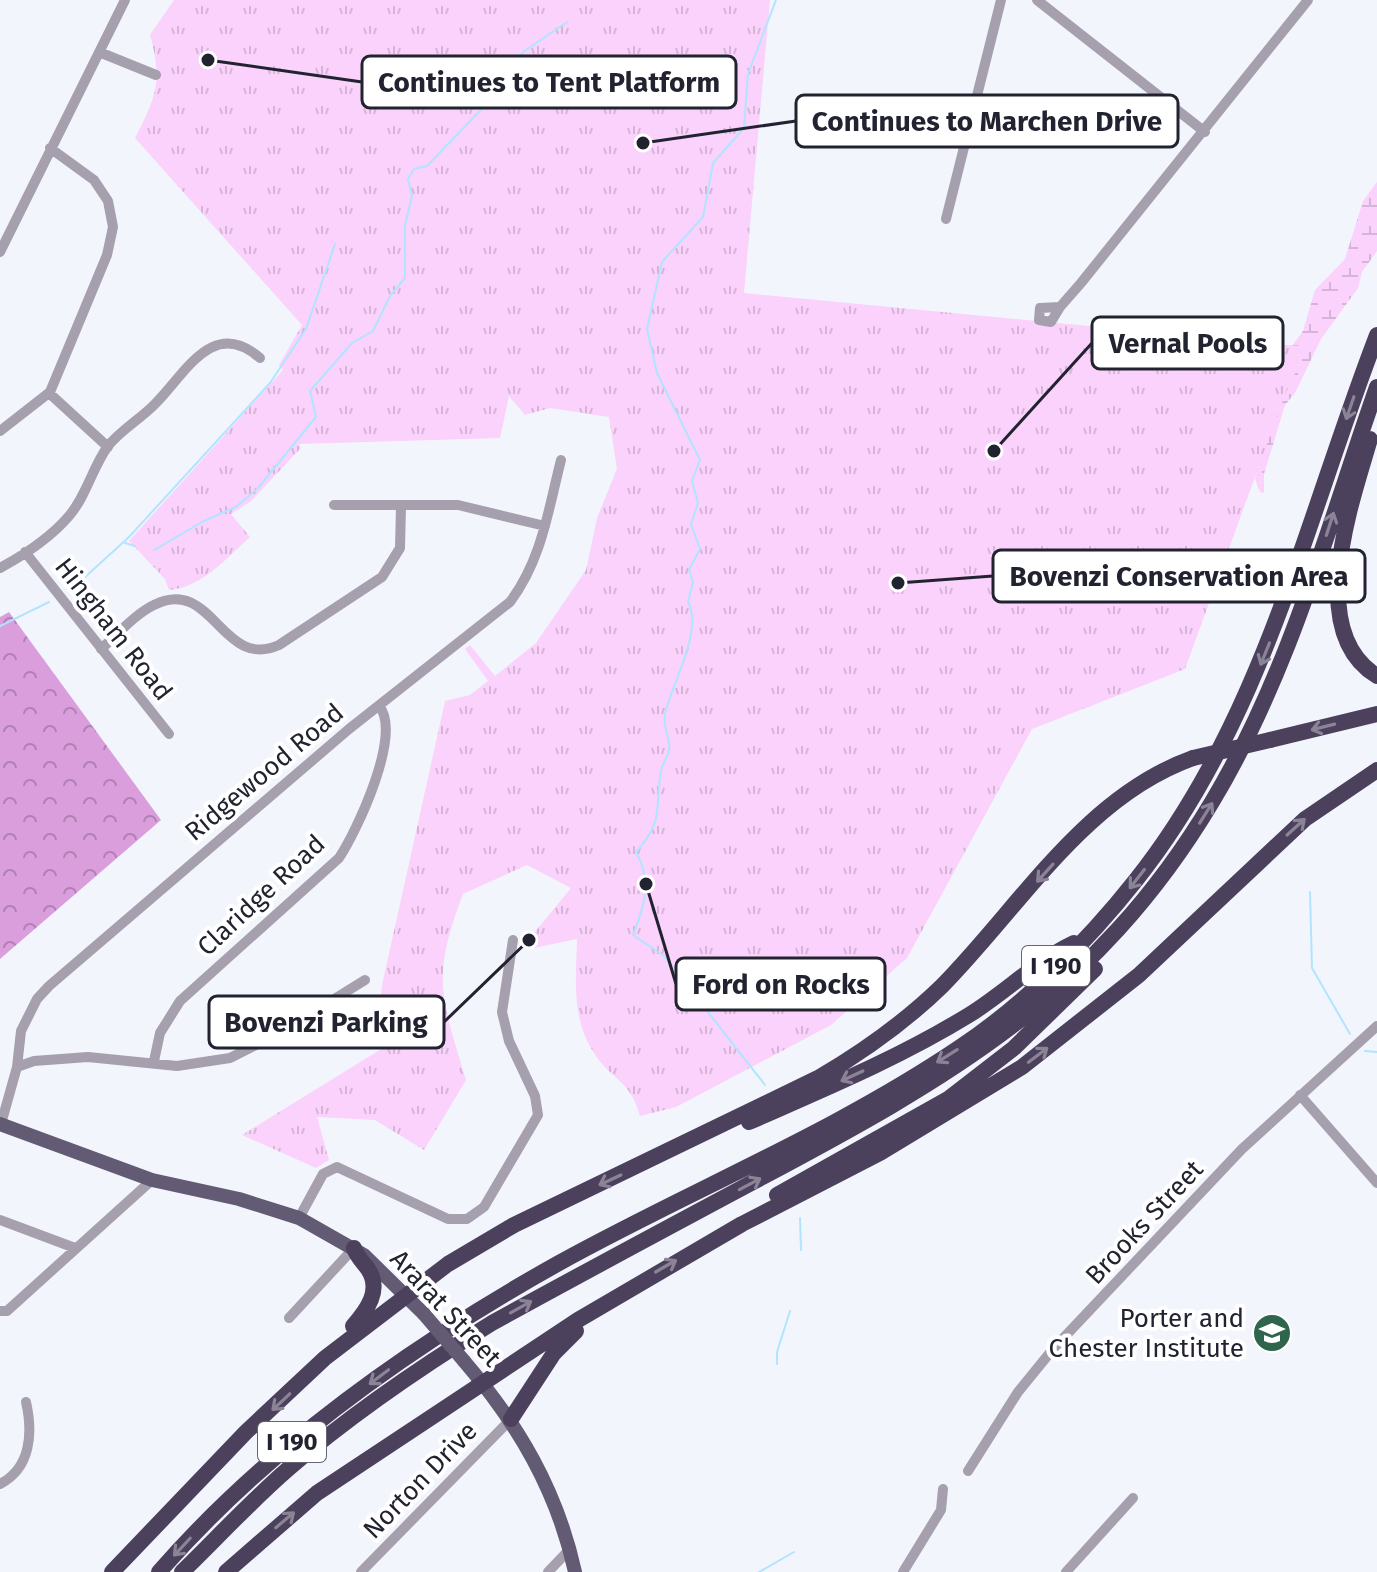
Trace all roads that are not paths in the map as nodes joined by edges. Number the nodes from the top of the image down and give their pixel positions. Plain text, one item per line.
1 (125, 0) edge
2 (1001, 0) edge
3 (1037, 0) edge
4 (1308, 0) edge
5 (99, 52) junction
6 (156, 75) dead end
7 (1205, 132) junction
8 (50, 148) junction
9 (946, 219) dead end
10 (1, 246) edge
11 (1060, 307) dead end
12 (1377, 335) edge
13 (260, 358) dead end
14 (1377, 387) edge
15 (49, 393) junction
16 (1377, 403) edge
17 (0, 431) edge
18 (108, 447) junction
19 (561, 460) dead end
20 (334, 505) dead end
21 (401, 506) junction
22 (545, 526) junction
23 (25, 552) junction
24 (0, 568) edge
25 (101, 649) junction
26 (1377, 676) edge
27 (379, 706) junction
28 (1377, 714) edge
29 (169, 734) dead end
30 (1377, 770) edge
31 (1126, 921) junction
32 (1087, 937) junction
33 (513, 940) dead end
34 (365, 980) dead end
35 (1377, 1026) edge
36 (154, 1061) junction
37 (17, 1067) junction
38 (1300, 1095) junction
39 (0, 1124) edge
40 (659, 1157) junction
41 (152, 1180) junction
42 (1377, 1183) edge
43 (299, 1218) junction
44 (0, 1220) edge
45 (742, 1224) junction
46 (75, 1248) junction
47 (354, 1248) junction
48 (407, 1294) junction
49 (619, 1294) junction
50 (4, 1311) edge
51 (289, 1318) dead end
52 (319, 1364) junction
53 (483, 1383) junction
54 (26, 1402) dead end
55 (511, 1419) junction
56 (246, 1432) junction
57 (968, 1471) dead end
58 (0, 1484) edge
59 (943, 1489) dead end
60 (1133, 1498) dead end
61 (570, 1549) junction
62 (112, 1572) edge
63 (127, 1572) edge
64 (159, 1572) edge
65 (182, 1572) edge
66 (226, 1572) edge
67 (361, 1572) edge
68 (548, 1572) edge
69 (575, 1572) edge
70 (903, 1572) edge
71 (1066, 1572) edge

1 - 5 street
2 - 9 street
3 - 7 street
4 - 7 street
5 - 6 street
5 - 8 street
7 - 11 street
8 - 10 street
8 - 15 street
12 -> 32 highway, I 190
13 - 18 street
31 -> 14 highway, I 190
15 - 17 street
15 - 18 street
16 - 26 highway
18 - 23 street
19 - 22 street, Ridgewood Road
20 - 21 street
21 - 22 street
21 - 25 street
22 - 27 street, Ridgewood Road
23 - 24 street
23 - 25 street, Hingham Road
25 - 29 street, Hingham Road
27 - 36 street, Claridge Road
27 - 37 street, Ridgewood Road
28 -> 40 highway, bridge
45 -> 30 highway
31 - 45 highway
65 -> 31 highway, I 190
32 -> 40 highway
32 -> 64 highway, I 190
33 - 43 street
34 - 36 street
35 - 38 street, Brooks Street
36 - 37 street
37 - 39 street, Ridgewood Road
38 - 42 street
38 - 57 street, Brooks Street
39 - 41 main road, Ararat Street
40 -> 48 highway
41 - 43 main road, Ararat Street
41 - 46 street
43 - 47 main road, Ararat Street
44 - 46 street
49 -> 45 highway
46 - 50 street
47 - 48 main road, Ararat Street
47 - 51 street
47 - 52 highway
48 - 52 highway
48 - 53 main road, Ararat Street, bridge
49 - 53 highway
49 - 55 highway
52 -> 56 highway
53 - 55 main road, Ararat Street
66 -> 53 highway
54 - 58 street
55 - 61 main road, Ararat Street
55 - 67 street, Norton Drive
56 - 62 highway
56 - 63 highway
59 - 70 street
60 - 71 street
61 - 68 street
61 - 69 main road, Ararat Street

